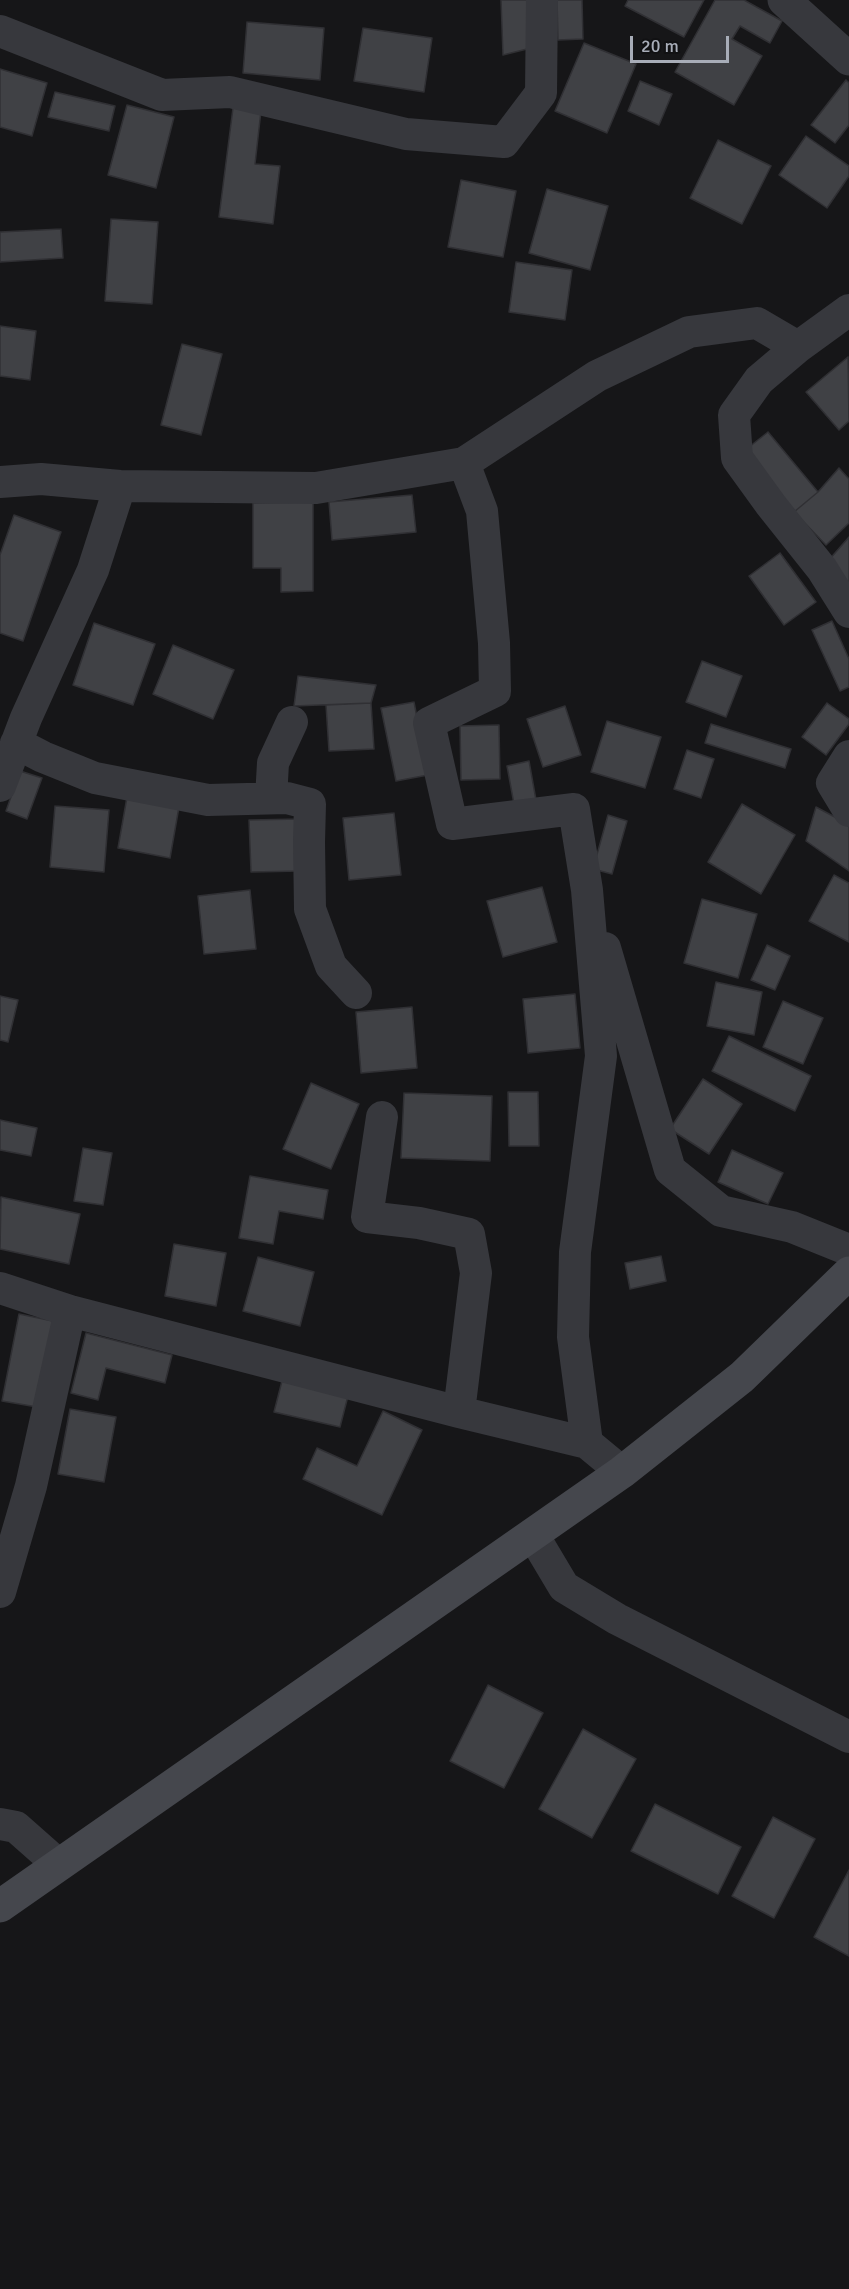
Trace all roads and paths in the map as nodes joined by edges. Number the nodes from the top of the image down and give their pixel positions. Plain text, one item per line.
1 (542, 0) edge
2 (784, 0) edge
3 (0, 31) edge
4 (849, 59) edge
5 (849, 310) edge
6 (798, 347) junction
7 (464, 463) junction
8 (0, 482) edge
9 (120, 486) junction
10 (849, 612) edge
11 (292, 722) dead end
12 (16, 743) junction
13 (849, 756) edge
14 (0, 786) edge
15 (271, 798) junction
16 (849, 811) edge
17 (587, 890) junction
18 (356, 993) dead end
19 (382, 1117) dead end
20 (849, 1250) edge
21 (849, 1273) edge
22 (0, 1288) edge
23 (70, 1311) junction
24 (459, 1412) junction
25 (587, 1443) junction
26 (622, 1472) junction
27 (533, 1535) junction
28 (0, 1592) edge
29 (849, 1737) edge
30 (0, 1824) edge
31 (59, 1865) junction
32 (0, 1906) edge

1 - 3 street
2 - 4 street
5 - 6 street
6 - 7 street
6 - 10 street
7 - 9 street
7 - 17 street
8 - 9 street
9 - 12 street
11 - 15 street
12 - 14 street
12 - 15 street
13 - 16 street
15 - 18 street
17 - 20 street
17 - 25 street
19 - 24 street
21 - 26 main road
22 - 23 street
23 - 24 street
23 - 28 street
24 - 25 street
25 - 26 street
26 - 27 main road
27 - 29 street
27 - 31 main road
30 - 31 street
31 - 32 main road

